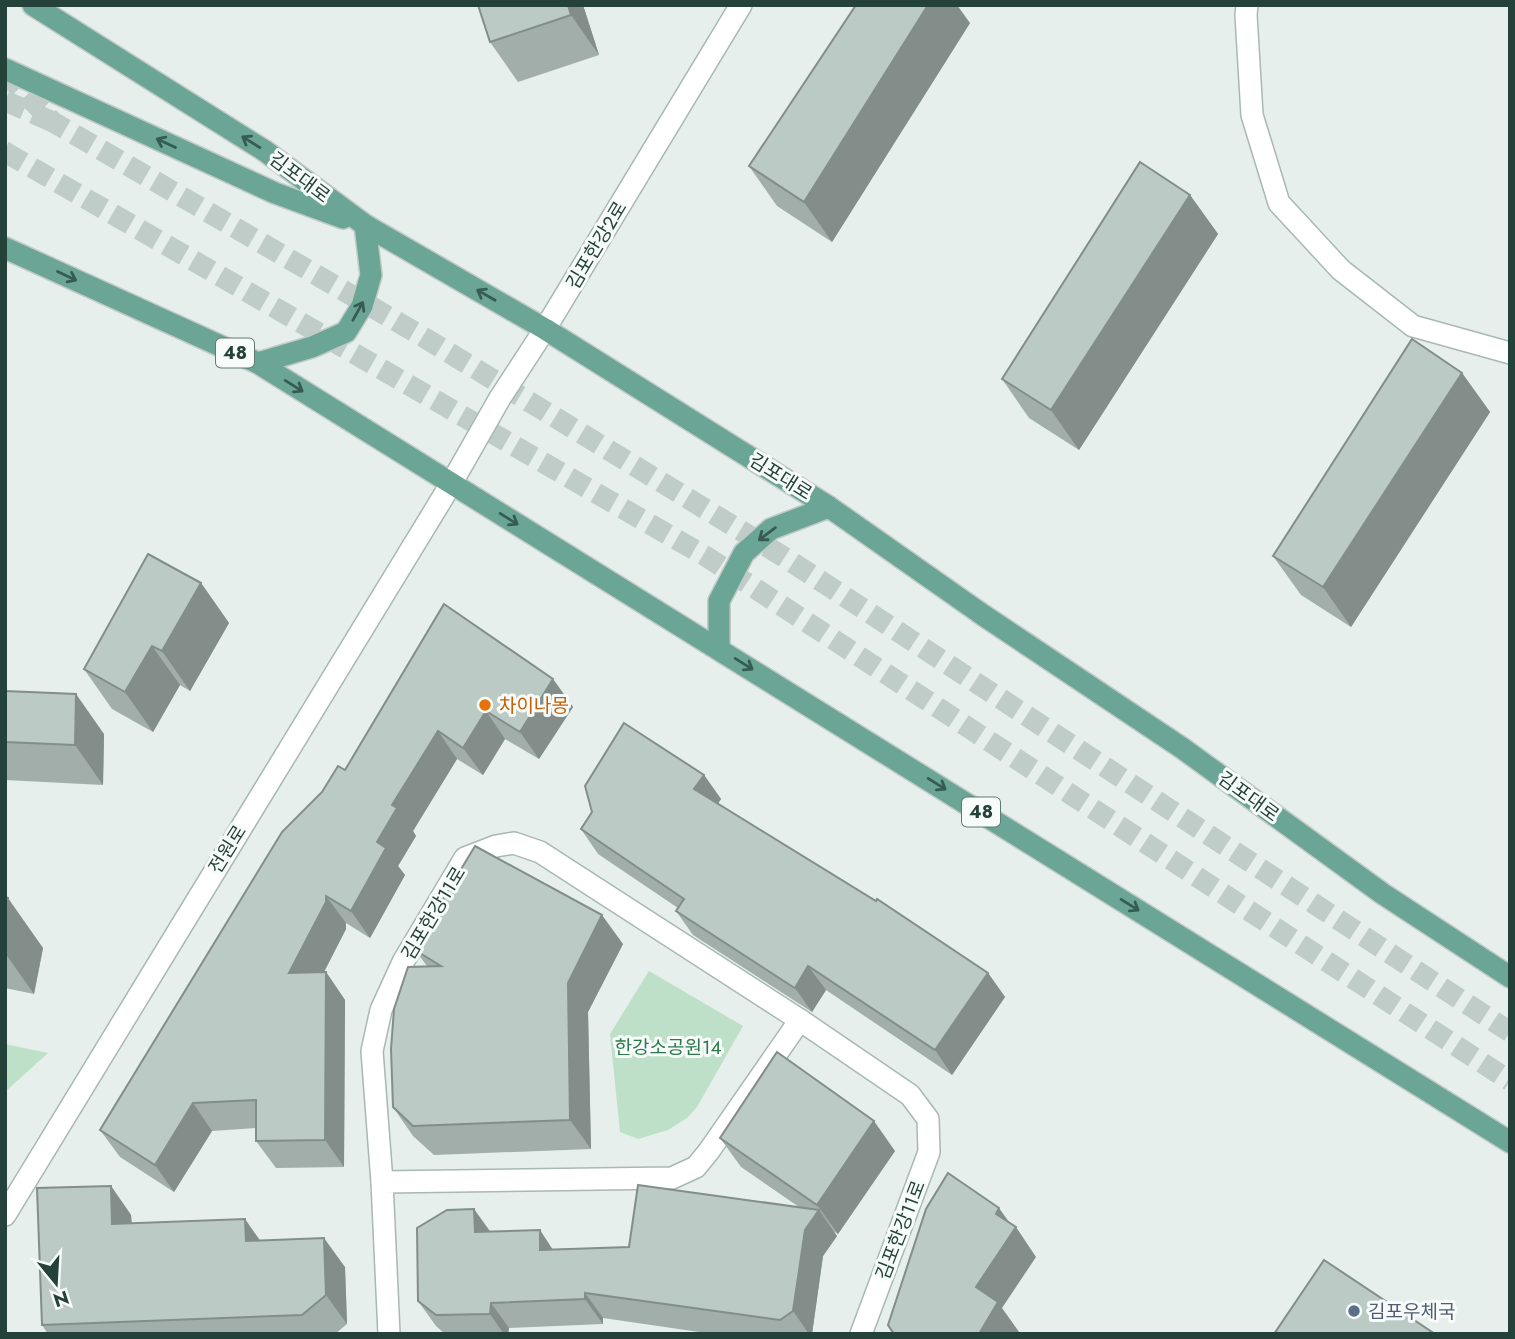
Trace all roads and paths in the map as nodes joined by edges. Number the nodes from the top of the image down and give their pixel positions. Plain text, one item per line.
1 (33, 5) edge
2 (741, 5) edge
3 (1247, 5) edge
4 (5, 69) edge
5 (365, 225) junction
6 (5, 248) edge
7 (545, 329) junction
8 (1510, 353) edge
9 (258, 363) junction
10 (450, 484) junction
11 (829, 507) junction
12 (719, 649) junction
13 (1510, 976) edge
14 (800, 1020) junction
15 (1510, 1142) edge
16 (382, 1182) junction
17 (5, 1214) edge
18 (389, 1334) edge
19 (861, 1334) edge

5 -> 1 main road, 김포대로
2 - 7 street, 김포한강2로
3 - 8 street
5 -> 4 main road
7 -> 5 main road, 김포대로
9 -> 5 main road
6 -> 9 main road, 48
7 - 10 street, 김포한강2로
7 - 11 main road, 김포대로
9 -> 10 main road, 48
10 -> 12 main road, 48
10 - 17 street, 전원로
11 -> 12 main road
11 - 13 main road, 김포대로
12 -> 15 main road, 48
14 - 16 street
14 - 16 street, 김포한강11로
14 - 19 street, 김포한강11로
16 - 18 street, 김포한강11로

